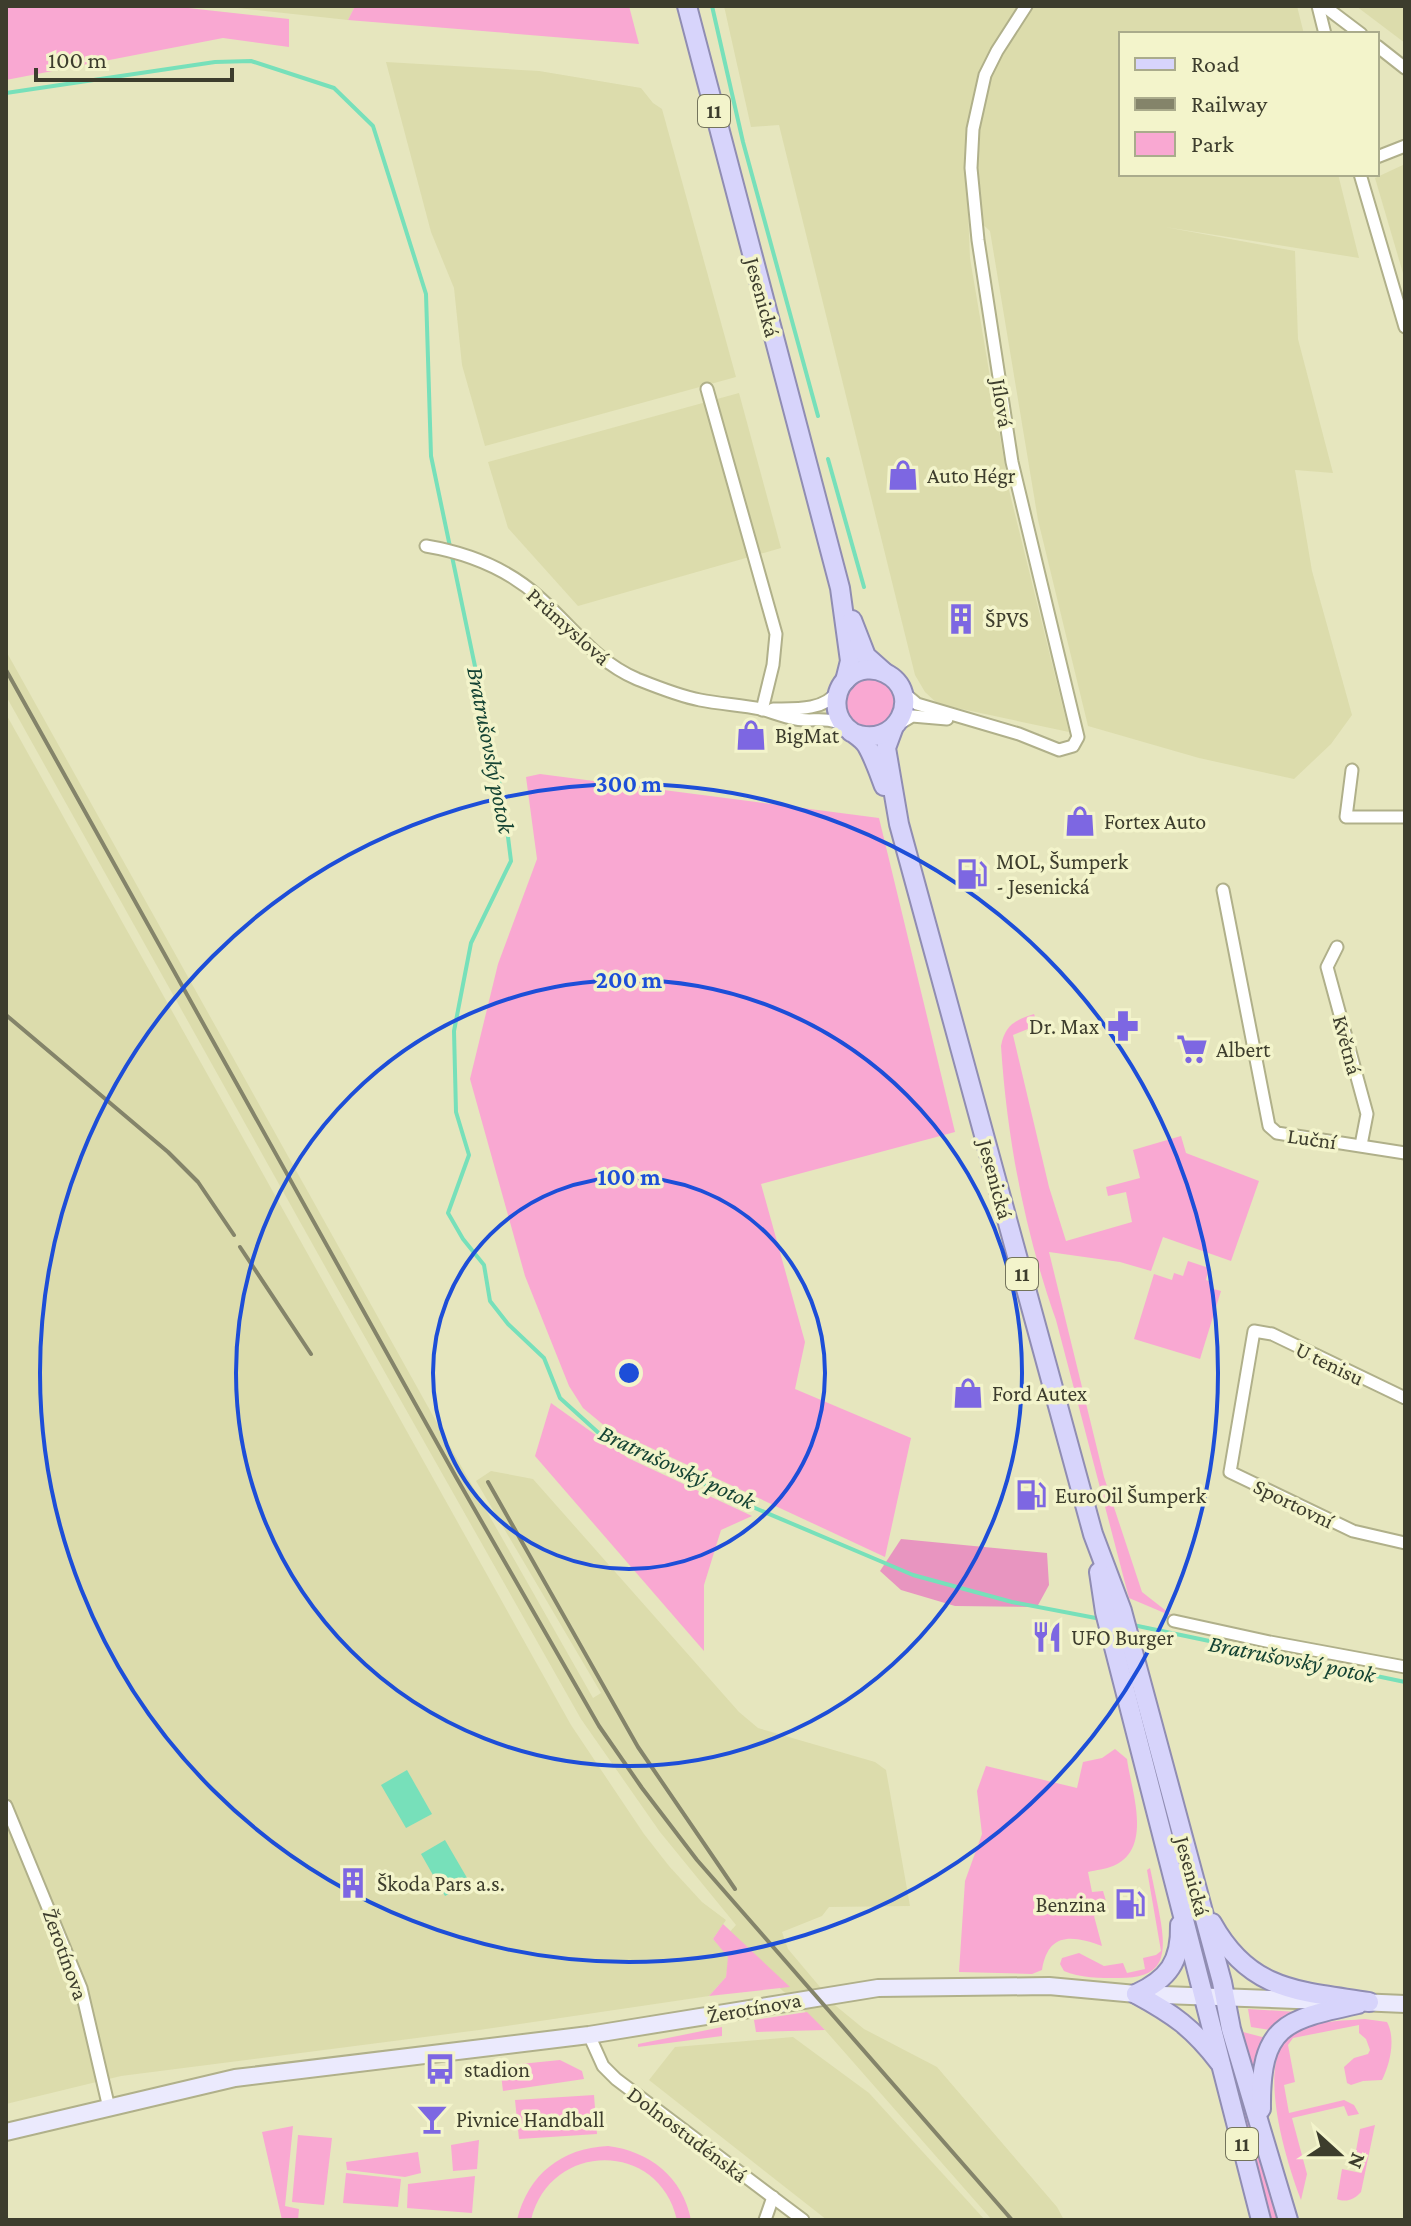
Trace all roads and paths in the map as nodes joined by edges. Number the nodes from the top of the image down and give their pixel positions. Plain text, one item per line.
1 (687, 6) edge
2 (1026, 6) edge
3 (1321, 6) edge
4 (1325, 32) edge
5 (1358, 32) edge
6 (1379, 48) edge
7 (1405, 68) edge
8 (1405, 146) edge
9 (1379, 156) edge
10 (1361, 176) edge
11 (1405, 327) edge
12 (707, 389) dead end
13 (432, 547) dead end
14 (840, 588) junction
15 (886, 673) junction
16 (842, 684) junction
17 (900, 689) junction
18 (762, 710) junction
19 (972, 722) junction
20 (893, 729) junction
21 (849, 730) junction
22 (1352, 770) dead end
23 (1405, 817) edge
24 (899, 824) junction
25 (1223, 890) dead end
26 (1337, 947) dead end
27 (1361, 1145) junction
28 (1405, 1153) edge
29 (1254, 1331) joint
30 (1405, 1398) edge
31 (1093, 1534) junction
32 (1405, 1543) edge
33 (1174, 1621) dead end
34 (1405, 1667) edge
35 (6, 1806) edge
36 (1199, 1899) junction
37 (1180, 1902) junction
38 (1136, 1994) junction
39 (1205, 1997) junction
40 (1225, 1998) junction
41 (1369, 2002) junction
42 (1405, 2004) edge
43 (589, 2035) junction
44 (1223, 2068) junction
45 (109, 2108) junction
46 (1261, 2131) junction
47 (6, 2132) edge
48 (773, 2197) junction
49 (765, 2220) edge
50 (803, 2220) edge
51 (1261, 2220) edge
52 (1288, 2220) edge

1 - 14 main road, Jesenická / 11
2 - 19 street, Jílová
3 - 4 street
3 - 5 street
6 - 7 street
8 - 9 street
10 - 11 street
12 - 18 street
13 - 18 street, Průmyslová
14 - 15 main road, Jesenická / 11
14 - 16 main road, Jesenická / 11
15 - 16 main road
15 - 17 main road, Jesenická / 11
16 - 18 street, Průmyslová
16 - 21 main road, Jesenická / 11
17 - 19 street, Jílová
17 - 20 main road, Jesenická / 11
18 - 21 street, Průmyslová
19 - 20 street, Jílová
20 - 21 main road
20 - 24 main road, Jesenická / 11
21 - 24 main road, Jesenická / 11
22 - 23 street
24 - 31 main road, Jesenická / 11
25 - 27 street, Luční
26 - 27 street, Květná
27 - 28 street, Luční
29 - 30 street, U tenisu
29 - 32 street, Sportovní
31 - 36 main road, Jesenická / 11
31 - 37 main road, Jesenická / 11
33 - 34 street
35 - 45 street, Žerotínova
36 - 40 main road, Jesenická / 11
36 - 41 main road
37 - 38 main road
37 - 39 main road, Jesenická / 11
38 - 39 street, Žerotínova
38 - 43 street, Žerotínova
38 - 44 main road
39 - 40 street, Žerotínova
39 - 44 main road, Jesenická / 11
40 - 41 street, Žerotínova
40 - 46 main road, Jesenická / 11
41 - 42 street, Žerotínova
41 - 46 main road
43 - 45 street, Žerotínova
43 - 48 street, Dolnostudénská
44 - 51 main road, Jesenická / 11
45 - 47 street, Žerotínova
46 - 52 main road, Jesenická / 11
48 - 49 street
48 - 50 street, Dolnostudénská

